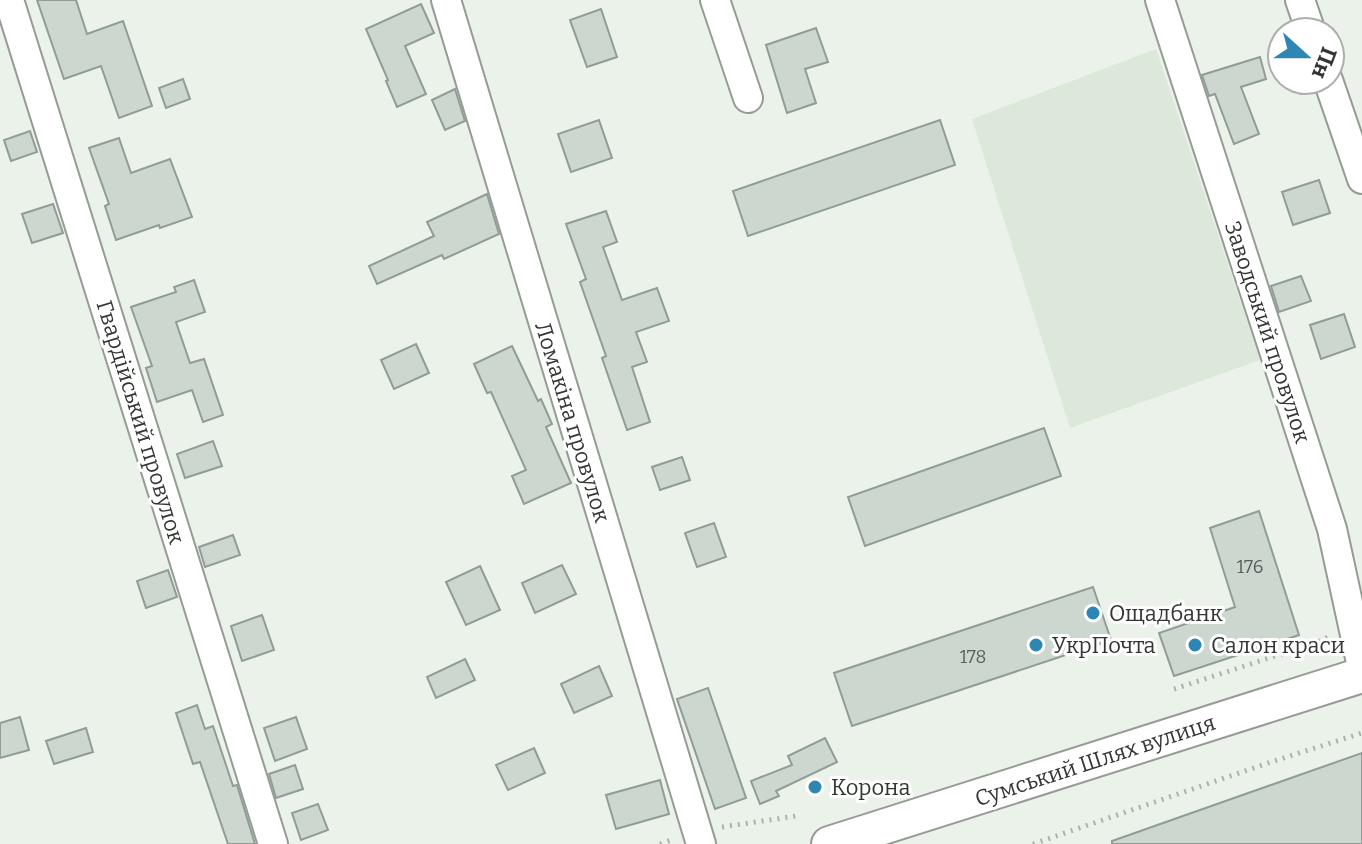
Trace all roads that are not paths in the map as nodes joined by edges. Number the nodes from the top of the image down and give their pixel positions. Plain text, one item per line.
1 (9, 0) edge
2 (446, 0) edge
3 (715, 0) edge
4 (1160, 0) edge
5 (1333, 96) edge
6 (748, 98) dead end
7 (1362, 179) edge
8 (1362, 667) edge
9 (1362, 675) edge
10 (698, 838) edge
11 (273, 844) edge
12 (829, 844) edge

1 - 11 street, Гвардійський провулок
2 - 10 street, Ломакіна провулок
3 - 6 street
4 - 8 street, Заводський провулок
5 - 7 street
9 - 12 main road, Сумський Шлях вулиця

